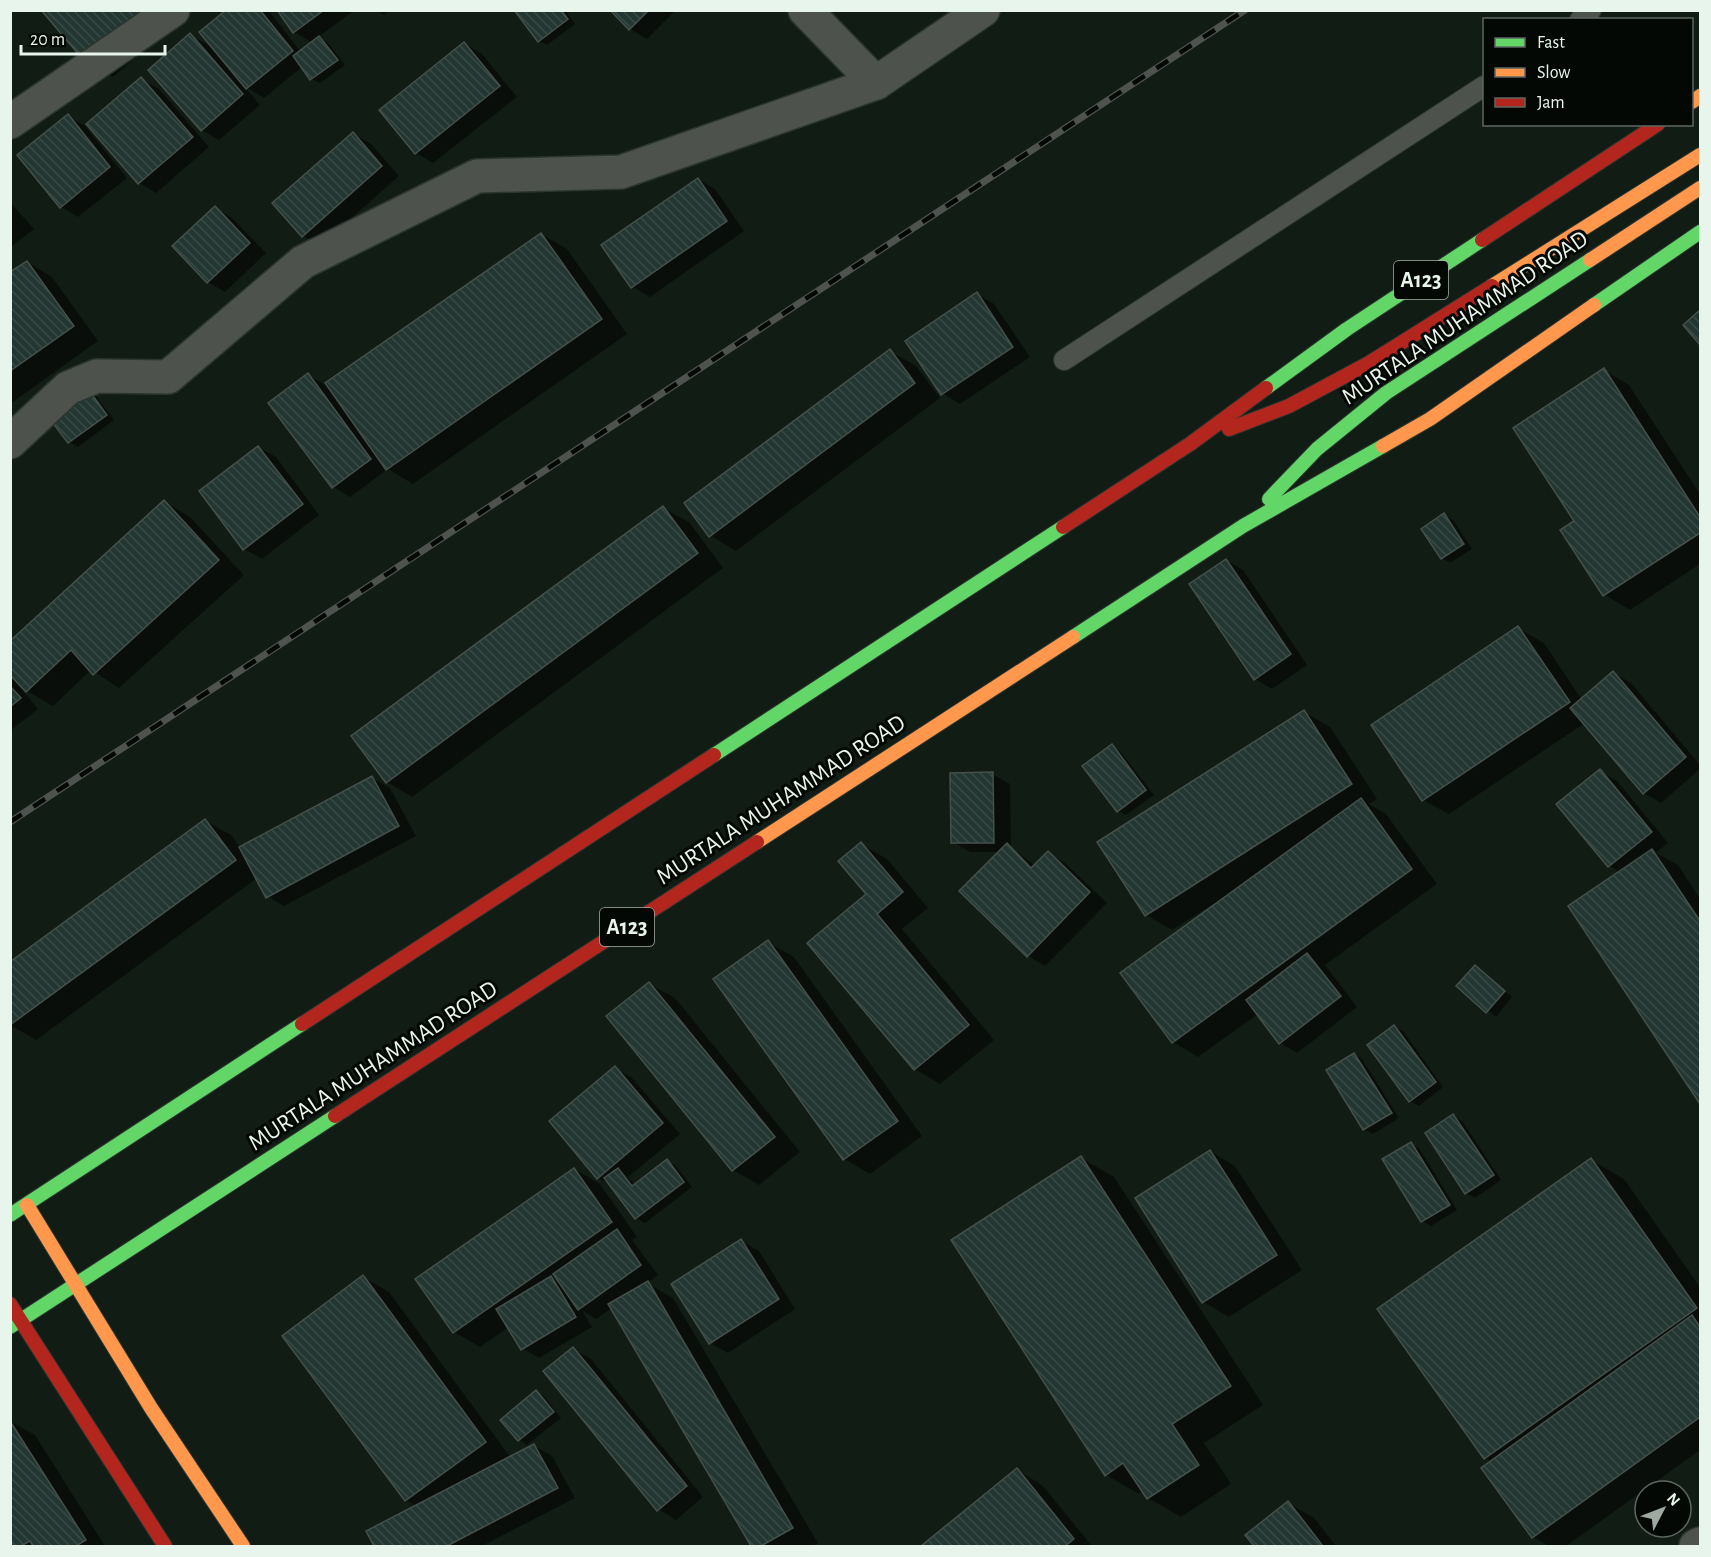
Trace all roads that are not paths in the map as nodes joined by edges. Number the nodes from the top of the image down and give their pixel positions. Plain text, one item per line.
1 (173, 10) edge
2 (805, 10) edge
3 (982, 10) edge
4 (876, 83) junction
5 (1483, 87) edge
6 (10, 122) edge
7 (1655, 126) edge
8 (1701, 155) edge
9 (1701, 188) edge
10 (1701, 232) edge
11 (1064, 360) dead end
12 (10, 442) edge
13 (1190, 444) junction
14 (1243, 526) junction
15 (27, 1205) junction
16 (10, 1215) edge
17 (76, 1284) junction
18 (10, 1304) edge
19 (15, 1324) edge
20 (1701, 1544) edge
21 (165, 1546) edge
22 (243, 1546) edge
23 (1696, 1546) edge

1 - 6 street
2 - 4 street
3 - 4 street
4 - 12 street
5 - 11 lane
7 - 13 main road, MURTALA MUHAMMAD ROAD / A123
8 - 13 main road, MURTALA MUHAMMAD ROAD / A123
9 - 14 main road, MURTALA MUHAMMAD ROAD / A123
10 - 14 main road, MURTALA MUHAMMAD ROAD / A123
13 - 15 main road, MURTALA MUHAMMAD ROAD / A123
14 - 17 main road, MURTALA MUHAMMAD ROAD / A123
15 - 16 main road, MURTALA MUHAMMAD ROAD / A123
15 - 17 main road
17 - 19 main road, MURTALA MUHAMMAD ROAD / A123
17 - 22 main road
18 - 19 main road
19 - 21 main road
20 - 23 street

